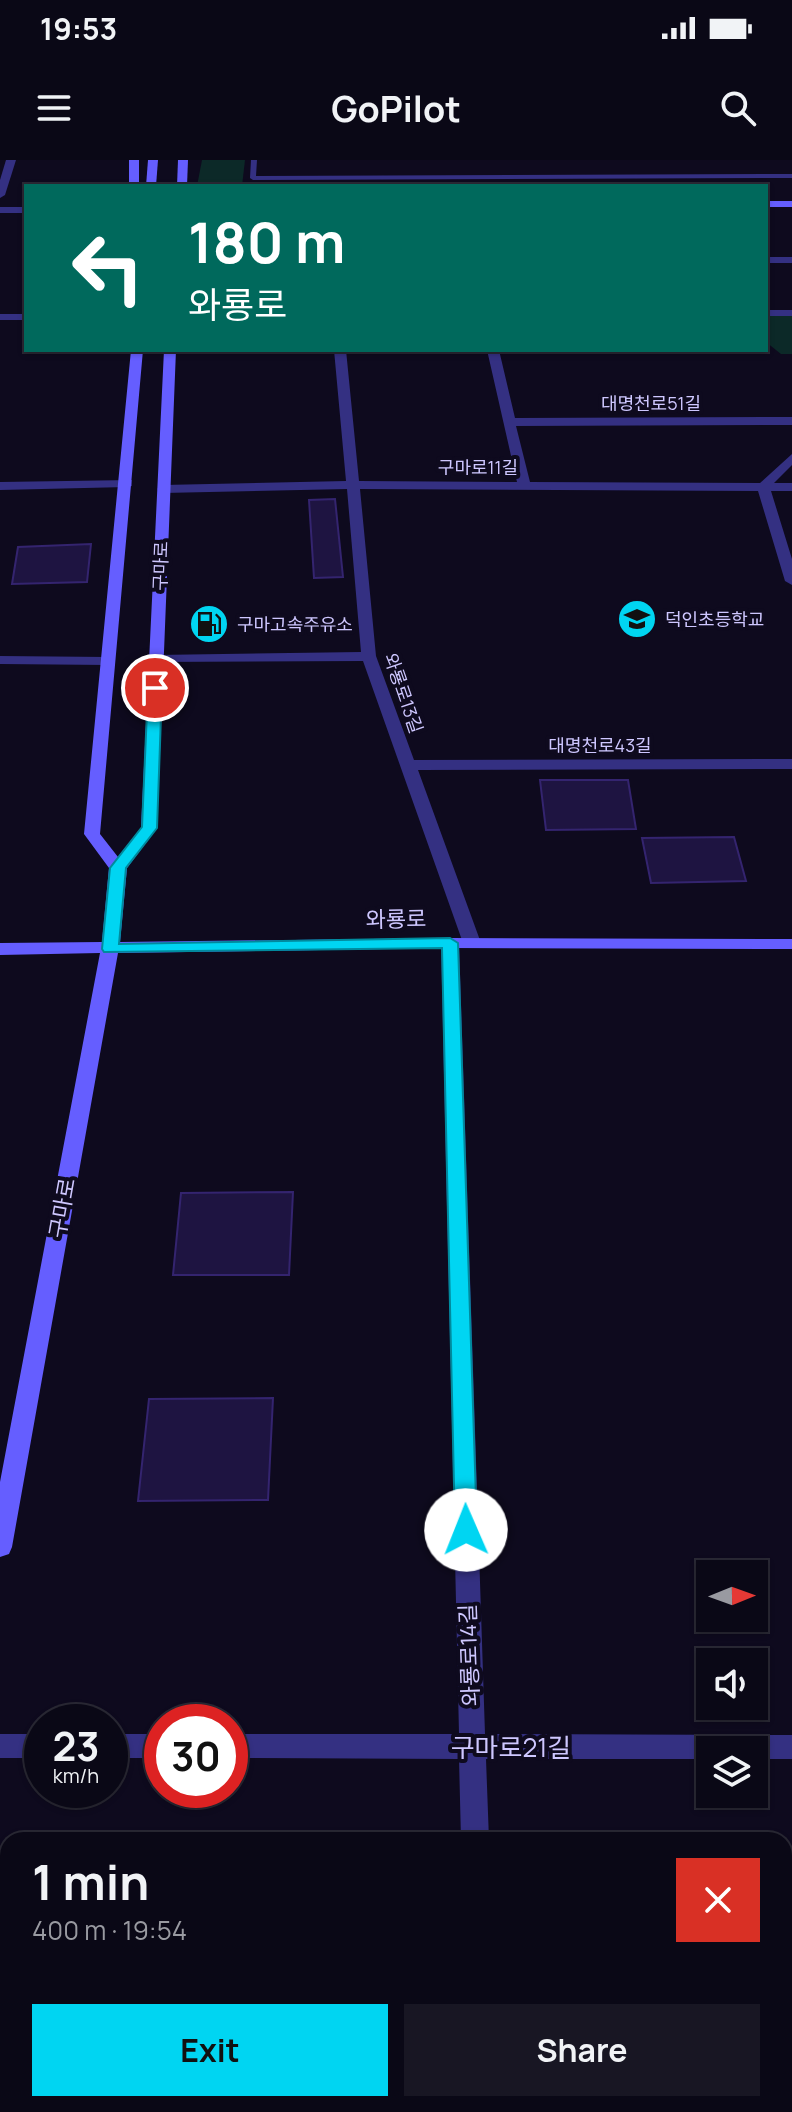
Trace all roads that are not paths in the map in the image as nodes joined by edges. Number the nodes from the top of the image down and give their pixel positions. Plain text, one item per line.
1 (11, 160) edge
2 (134, 160) edge
3 (153, 160) edge
4 (183, 160) edge
5 (254, 160) edge
6 (458, 173) junction
7 (792, 176) edge
8 (134, 184) edge
9 (151, 184) edge
10 (182, 184) edge
11 (459, 184) edge
12 (0, 195) edge
13 (768, 204) edge
14 (792, 204) edge
15 (0, 210) edge
16 (24, 210) edge
17 (768, 260) edge
18 (792, 260) edge
19 (768, 313) edge
20 (792, 313) edge
21 (0, 317) edge
22 (24, 317) edge
23 (137, 352) edge
24 (170, 352) edge
25 (340, 352) edge
26 (493, 352) edge
27 (792, 421) edge
28 (509, 422) junction
29 (792, 458) edge
30 (127, 483) junction
31 (352, 485) junction
32 (0, 486) edge
33 (524, 486) junction
34 (763, 487) junction
35 (792, 487) edge
36 (163, 489) junction
37 (791, 574) edge
38 (369, 656) junction
39 (156, 659) junction
40 (0, 660) edge
41 (108, 661) junction
42 (792, 764) edge
43 (408, 765) junction
44 (118, 868) junction
45 (461, 943) junction
46 (792, 944) edge
47 (0, 949) edge
48 (110, 949) junction
49 (0, 1547) edge
50 (0, 1746) edge
51 (24, 1746) edge
52 (248, 1746) edge
53 (472, 1747) junction
54 (792, 1747) edge
55 (475, 1832) edge

1 - 12 street
2 - 8 main road
3 - 9 main road
4 - 10 main road
5 - 6 lane
6 - 7 lane
6 - 11 lane
13 - 14 main road
15 - 16 street
17 - 18 street
19 - 20 street
21 - 22 street
23 - 30 main road, 구마로
24 - 36 main road, 구마로
25 - 31 street, 와룡로13길
26 - 28 street
27 - 28 street, 대명천로51길
28 - 33 street
29 - 34 street
30 - 32 street
30 - 41 main road, 구마로
31 - 33 street, 구마로11길
31 - 36 street, 구마로11길
31 - 38 street, 와룡로13길
33 - 34 street, 구마로11길
34 - 35 street, 구마로11길
34 - 37 street
36 - 39 main road, 구마로
38 - 39 street
38 - 43 street, 와룡로13길
39 - 44 main road, 구마로
40 - 41 street
41 - 44 main road, 구마로
42 - 43 street, 대명천로43길
43 - 45 street, 와룡로13길
44 - 48 main road, 구마로
45 - 46 main road, 와룡로
45 - 48 main road, 와룡로
45 - 53 street, 와룡로14길
47 - 48 main road, 와룡로
48 - 49 main road, 구마로
50 - 51 street
52 - 53 street, 구마로21길
53 - 54 street, 구마로21길
53 - 55 street, 와룡로14길

